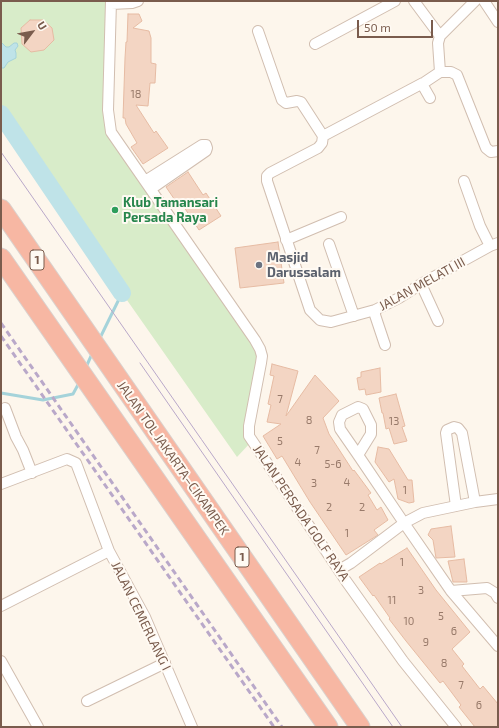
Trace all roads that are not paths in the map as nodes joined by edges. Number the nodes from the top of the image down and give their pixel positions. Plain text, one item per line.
1 (138, 1) edge
2 (395, 1) edge
3 (414, 1) edge
4 (475, 1) edge
5 (484, 1) edge
6 (111, 2) edge
7 (498, 22) edge
8 (258, 31) dead end
9 (440, 36) junction
10 (315, 44) dead end
11 (428, 80) junction
12 (430, 98) dead end
13 (323, 136) junction
14 (498, 151) edge
15 (464, 181) dead end
16 (148, 185) junction
17 (1, 209) edge
18 (341, 217) dead end
19 (286, 240) junction
20 (329, 244) dead end
21 (494, 245) edge
22 (1, 258) edge
23 (421, 284) junction
24 (375, 310) junction
25 (354, 316) junction
26 (438, 322) dead end
27 (385, 345) dead end
28 (5, 408) dead end
29 (358, 456) dead end
30 (32, 473) junction
31 (1, 484) edge
32 (498, 498) edge
33 (475, 502) junction
34 (456, 506) junction
35 (404, 523) junction
36 (109, 551) junction
37 (339, 570) junction
38 (451, 591) junction
39 (498, 598) edge
40 (1, 606) edge
41 (498, 646) edge
42 (1, 661) edge
43 (165, 663) junction
44 (87, 701) dead end
45 (38, 727) edge
46 (192, 727) edge
47 (328, 727) edge
48 (360, 727) edge
49 (456, 727) edge

1 - 6 street
2 - 10 street
3 - 9 street
4 - 9 street
5 - 7 street
6 - 16 street, JALAN PERSADA GOLF RAYA
8 - 13 street
9 - 11 street
11 - 12 street
11 - 13 street
11 - 14 street
13 - 19 street
15 - 21 street
16 - 16 street
16 - 37 street, JALAN PERSADA GOLF RAYA
17 - 48 highway, JALAN TOL JAKARTA–CIKAMPEK / 1
18 - 19 street
19 - 25 street, JALAN MELATI III
20 - 25 street
21 - 23 street, JALAN MELATI III
22 - 47 highway, JALAN TOL JAKARTA–CIKAMPEK / 1
23 - 24 street, JALAN MELATI III
23 - 26 street
24 - 25 street, JALAN MELATI III
24 - 27 street
28 - 30 street
29 - 35 street
30 - 31 street
30 - 36 street
32 - 33 street
33 - 34 street
33 - 34 street
34 - 35 street
35 - 37 street
35 - 38 street
36 - 40 street, JALAN CEMERLANG I
36 - 43 street, JALAN CEMERLANG I
37 - 49 street, JALAN PERSADA GOLF RAYA
38 - 39 street
38 - 41 street
42 - 45 street
43 - 44 street
43 - 46 street, JALAN CEMERLANG I

